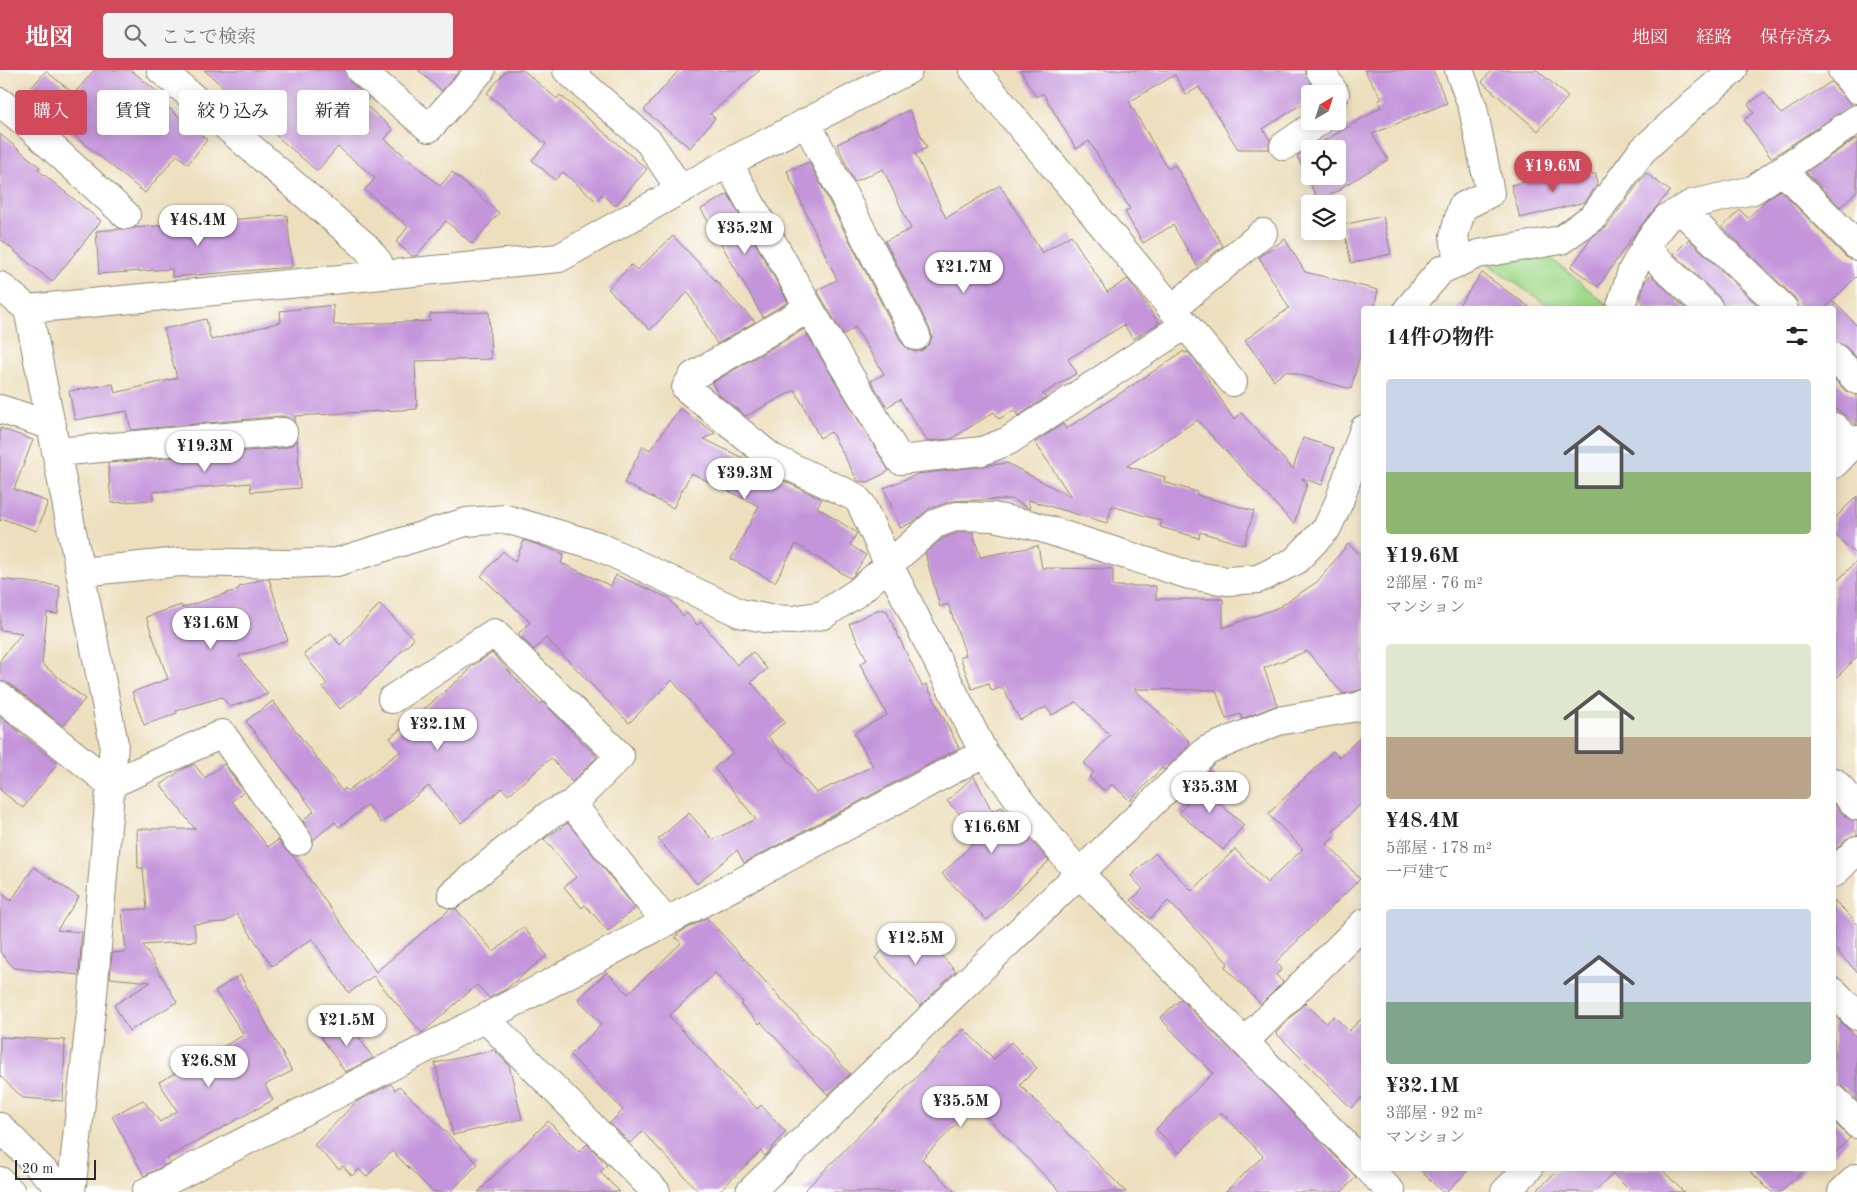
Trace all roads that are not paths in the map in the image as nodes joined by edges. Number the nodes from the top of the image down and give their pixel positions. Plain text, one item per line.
1 (161, 70) edge
2 (360, 70) edge
3 (481, 70) edge
4 (567, 70) edge
5 (908, 70) edge
6 (974, 70) edge
7 (1320, 70) edge
8 (1459, 70) edge
9 (1733, 70) edge
10 (1842, 70) edge
11 (1329, 85) edge
12 (1857, 89) edge
13 (0, 102) edge
14 (1857, 119) edge
15 (806, 122) junction
16 (1307, 130) edge
17 (1284, 146) dead end
18 (728, 163) junction
19 (1782, 170) junction
20 (680, 189) junction
21 (1681, 210) junction
22 (126, 215) dead end
23 (1263, 233) dead end
24 (1857, 246) edge
25 (1645, 248) junction
26 (1458, 263) junction
27 (383, 274) junction
28 (0, 286) edge
29 (1411, 306) edge
30 (1621, 306) edge
31 (1706, 306) edge
32 (1781, 306) edge
33 (809, 308) junction
34 (28, 309) junction
35 (1179, 317) junction
36 (916, 336) dead end
37 (1836, 359) edge
38 (1857, 380) edge
39 (1233, 382) dead end
40 (0, 409) edge
41 (283, 432) dead end
42 (1848, 437) edge
43 (1361, 438) edge
44 (54, 439) junction
45 (1836, 460) edge
46 (889, 566) junction
47 (81, 572) junction
48 (0, 696) edge
49 (392, 699) dead end
50 (1361, 705) edge
51 (984, 753) junction
52 (111, 784) junction
53 (1836, 784) edge
54 (572, 804) junction
55 (1857, 806) edge
56 (298, 841) dead end
57 (1857, 850) edge
58 (1836, 871) edge
59 (1078, 872) junction
60 (452, 894) dead end
61 (666, 922) junction
62 (1361, 926) edge
63 (1836, 994) edge
64 (1857, 1016) edge
65 (485, 1018) junction
66 (1244, 1042) junction
67 (1836, 1101) edge
68 (1857, 1124) edge
69 (0, 1127) edge
70 (1361, 1161) edge
71 (1371, 1171) edge
72 (1526, 1171) edge
73 (1857, 1178) edge
74 (0, 1181) edge
75 (1508, 1191) edge
76 (11, 1192) edge
77 (64, 1192) edge
78 (71, 1192) edge
79 (146, 1192) edge
80 (656, 1192) edge
81 (750, 1192) edge
82 (1392, 1192) edge
83 (1842, 1192) edge

1 - 27 street
2 - 3 street
4 - 20 street
5 - 15 street
6 - 35 street
7 - 11 street
8 - 26 street
9 - 26 street
10 - 12 street
13 - 22 street
14 - 19 street
15 - 18 street
15 - 36 street
16 - 17 street
18 - 20 street
18 - 33 street
19 - 21 street
19 - 24 street
20 - 27 street
21 - 25 street
21 - 32 street
23 - 35 street
25 - 30 street
25 - 31 street
26 - 29 street
27 - 34 street
28 - 34 street
33 - 35 street
33 - 46 street
34 - 44 street
35 - 39 street
37 - 38 street
40 - 44 street
41 - 44 street
42 - 45 street
43 - 46 street
44 - 47 street
46 - 47 street
46 - 51 street
47 - 52 street
48 - 52 street
49 - 54 street
50 - 59 street
51 - 59 street
51 - 61 street
52 - 56 street
52 - 78 street
53 - 55 street
54 - 60 street
54 - 61 street
57 - 58 street
59 - 66 street
59 - 81 street
61 - 65 street
62 - 66 street
63 - 64 street
65 - 79 street
65 - 80 street
66 - 70 street
67 - 68 street
69 - 77 street
71 - 82 street
72 - 75 street
73 - 83 street
74 - 76 street

